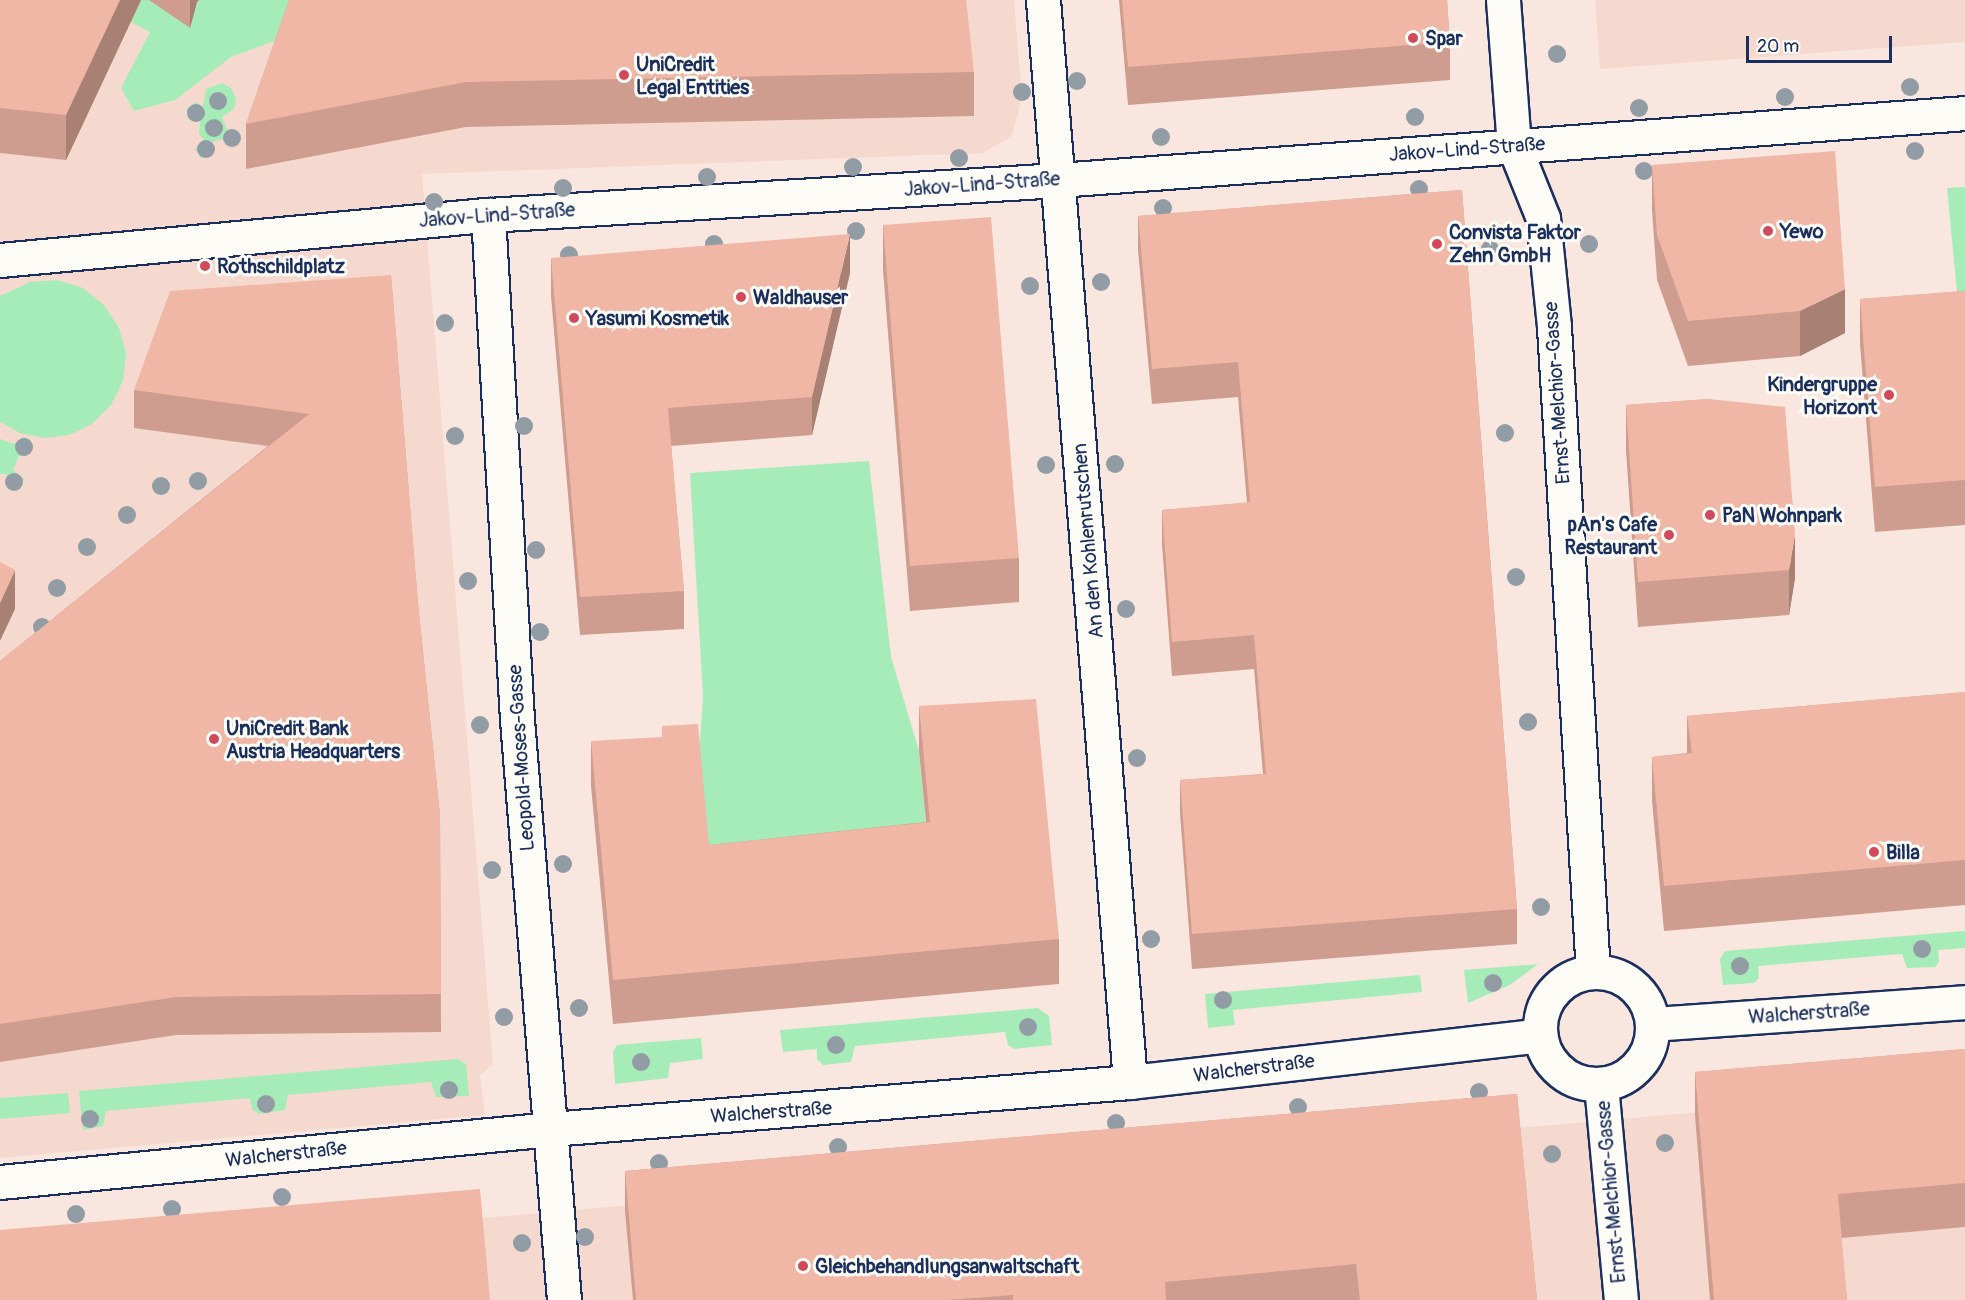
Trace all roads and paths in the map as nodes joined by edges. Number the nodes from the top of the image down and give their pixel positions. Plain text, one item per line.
1 (1042, 0) edge
2 (1503, 0) edge
3 (1965, 114) edge
4 (1514, 146) junction
5 (1058, 180) junction
6 (488, 215) junction
7 (0, 260) edge
8 (1593, 972) junction
9 (1965, 1002) edge
10 (1653, 1024) junction
11 (1540, 1035) junction
12 (1130, 1082) junction
13 (1601, 1085) junction
14 (550, 1129) junction
15 (0, 1182) edge
16 (564, 1300) edge
17 (1621, 1300) edge

1 - 5 street, An den Kohlenrutschen
2 - 4 street, Ernst-Melchior-Gasse
3 - 4 street, Jakov-Lind-Straße
4 - 5 street, Jakov-Lind-Straße
4 - 8 street, Ernst-Melchior-Gasse
5 - 6 street, Jakov-Lind-Straße
5 - 12 street, An den Kohlenrutschen
6 - 7 street, Jakov-Lind-Straße
6 - 14 street, Leopold-Moses-Gasse
8 - 10 street
8 - 11 street
9 - 10 street, Walcherstraße
10 - 13 street
11 - 12 street, Walcherstraße
11 - 13 street
12 - 14 street, Walcherstraße
13 - 17 street, Ernst-Melchior-Gasse
14 - 15 street, Walcherstraße
14 - 16 street, Leopold-Moses-Gasse

